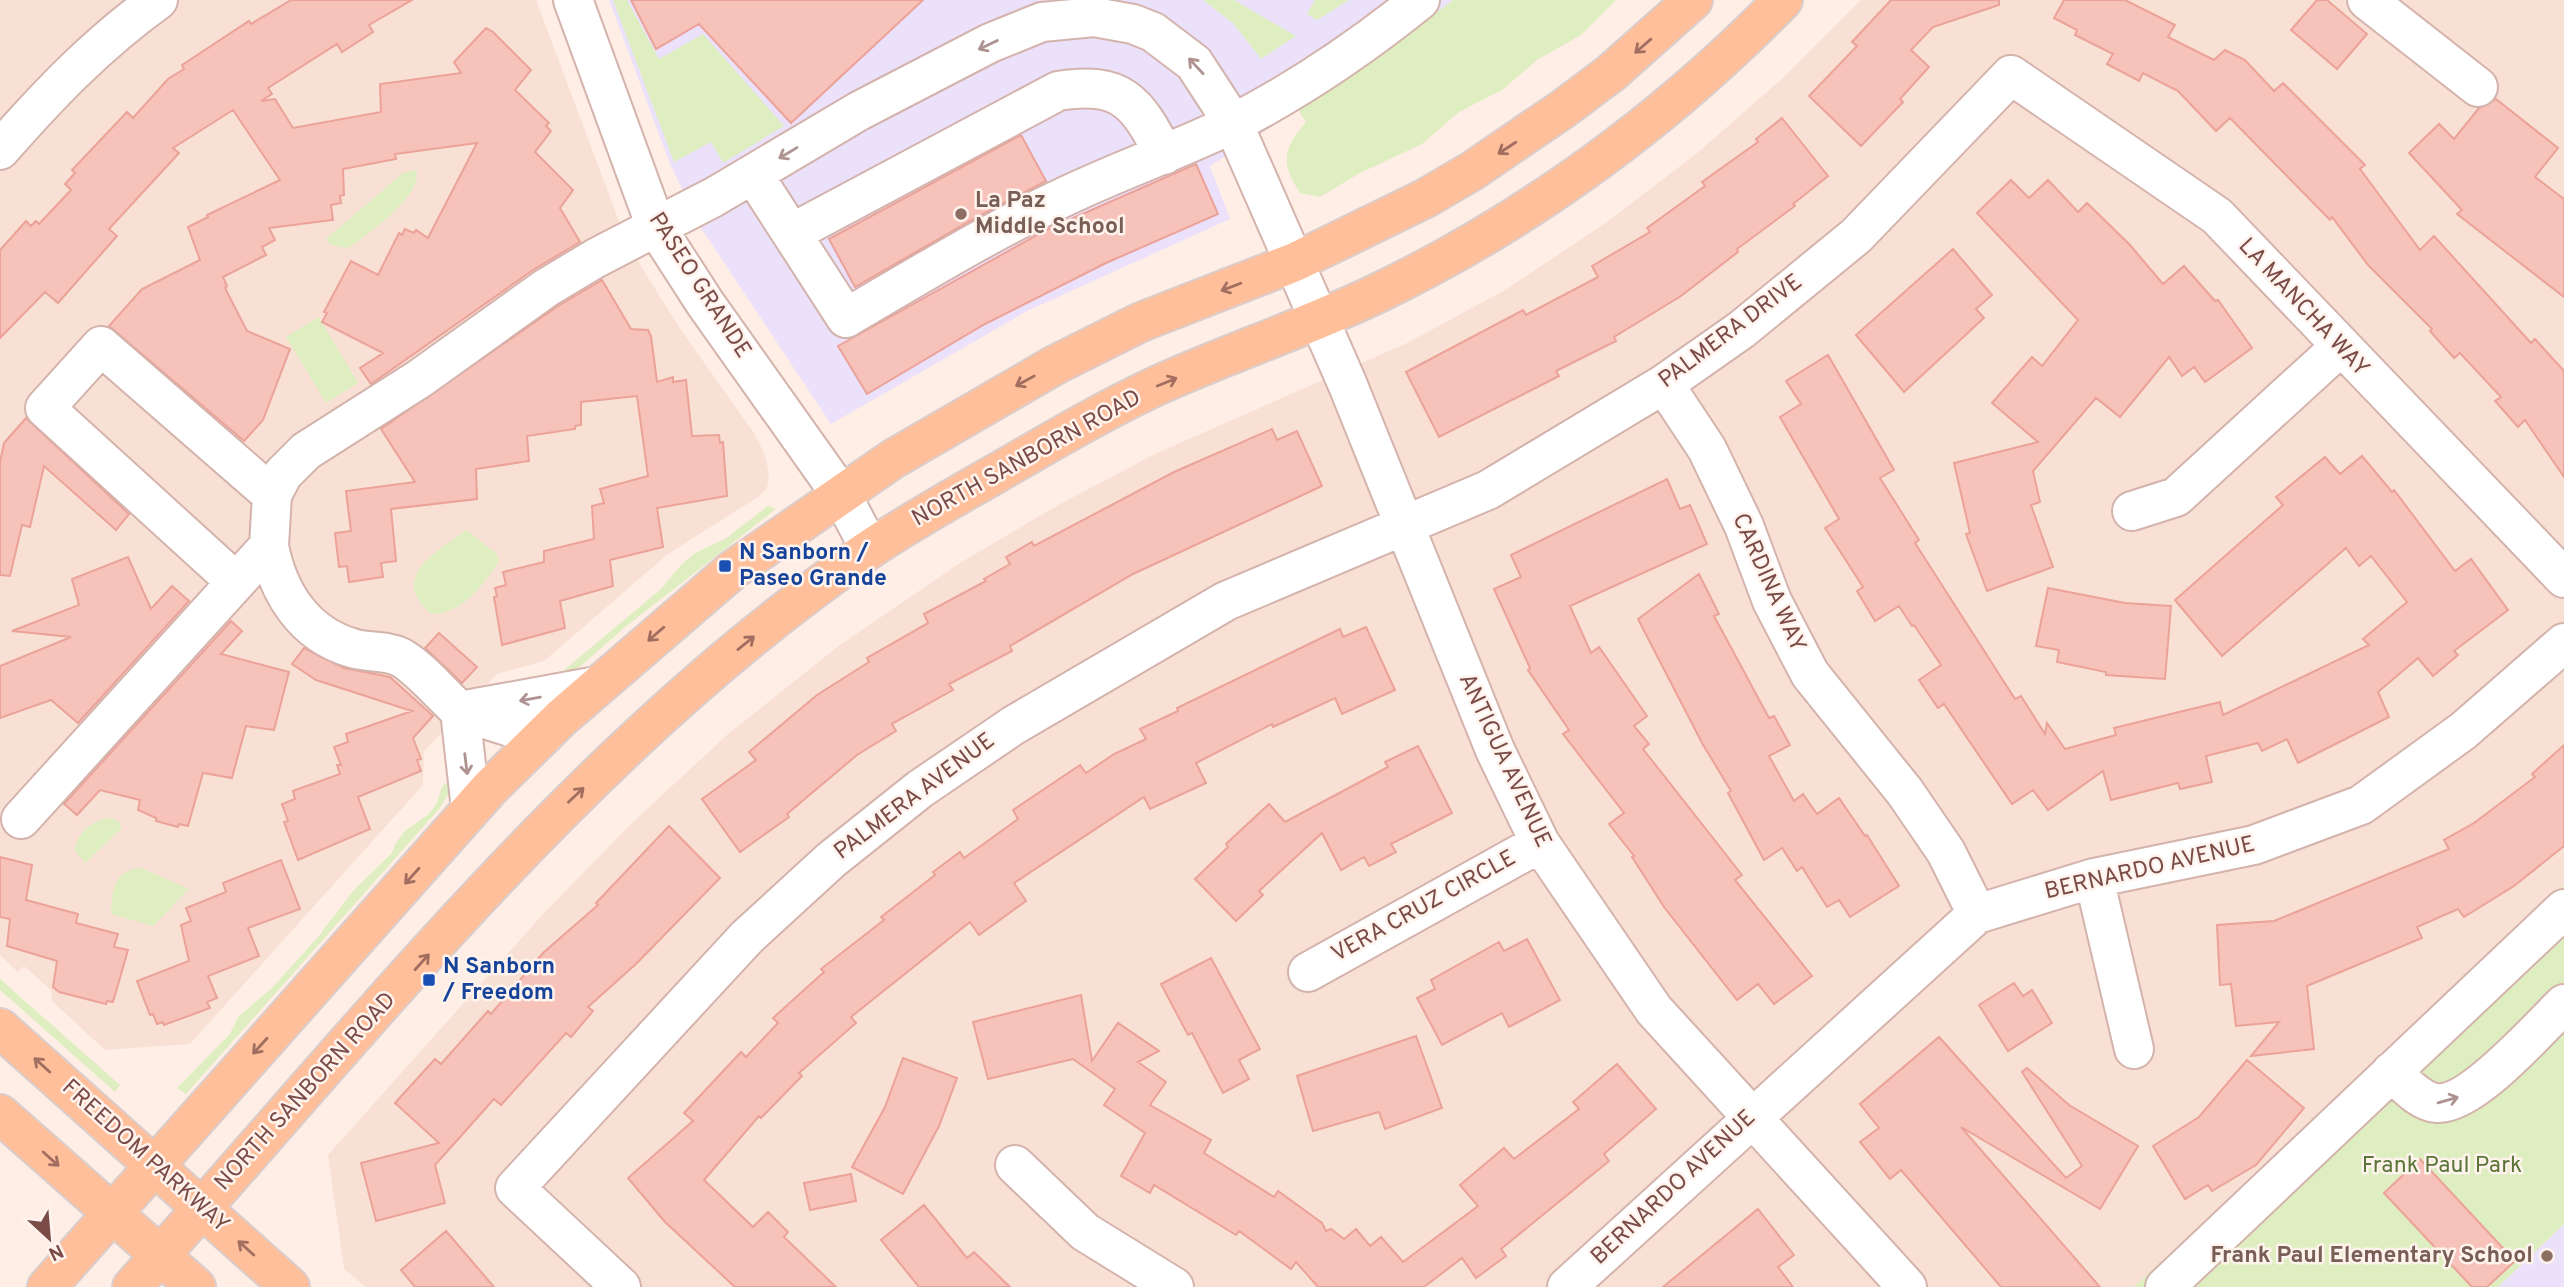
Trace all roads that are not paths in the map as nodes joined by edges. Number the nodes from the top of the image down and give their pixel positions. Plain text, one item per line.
1 (158, 0) edge
2 (573, 0) edge
3 (1420, 0) edge
4 (1693, 0) edge
5 (1783, 0) edge
6 (2367, 0) edge
7 (2011, 75) joint
8 (2478, 87) dead end
9 (1233, 123) junction
10 (0, 150) edge
11 (1164, 155) junction
12 (753, 174) junction
13 (656, 227) junction
14 (792, 233) junction
15 (1295, 262) junction
16 (1320, 320) junction
17 (2340, 348) junction
18 (1664, 384) junction
19 (272, 495) junction
20 (842, 496) junction
21 (2132, 511) dead end
22 (1404, 526) junction
23 (269, 546) junction
24 (870, 549) junction
25 (2564, 578) edge
26 (236, 582) junction
27 (2564, 643) edge
28 (597, 686) junction
29 (460, 711) junction
30 (545, 734) junction
31 (471, 809) junction
32 (20, 819) dead end
33 (1540, 842) junction
34 (2094, 878) junction
35 (2564, 909) edge
36 (1977, 914) junction
37 (1308, 972) dead end
38 (2564, 1004) edge
39 (0, 1028) edge
40 (2134, 1049) dead end
41 (2391, 1072) junction
42 (0, 1114) edge
43 (1749, 1118) junction
44 (1015, 1165) dead end
45 (154, 1166) junction
46 (202, 1209) junction
47 (113, 1213) junction
48 (160, 1255) junction
49 (47, 1287) edge
50 (132, 1287) edge
51 (196, 1287) edge
52 (290, 1287) edge
53 (621, 1287) edge
54 (1174, 1287) edge
55 (1567, 1287) edge
56 (1907, 1287) edge
57 (2165, 1287) edge

1 - 10 street
2 - 13 street, PASEO GRANDE
3 - 9 street
4 -> 15 main road
5 - 16 main road, NORTH SANBORN ROAD
6 - 8 street
7 - 17 street, LA MANCHA WAY
7 - 18 street, PALMERA DRIVE
9 - 11 street
9 -> 12 street, ANTIGUA AVENUE
9 - 15 street, ANTIGUA AVENUE
11 - 14 street
11 - 14 street
12 - 13 street, ANTIGUA AVENUE
12 - 14 street
13 - 19 street, ANTIGUA AVENUE
13 - 20 street, PASEO GRANDE
15 - 16 street, ANTIGUA AVENUE
15 -> 20 main road
16 - 22 street, ANTIGUA AVENUE
24 -> 16 main road, NORTH SANBORN ROAD
17 - 21 street
17 - 25 street, LA MANCHA WAY
18 - 22 street, PALMERA DRIVE
18 - 36 street, CARDINA WAY
19 - 23 street
19 - 26 street
20 - 24 street, PASEO GRANDE
20 -> 28 main road
22 - 33 street, ANTIGUA AVENUE
22 - 53 street, PALMERA AVENUE
23 - 26 street
23 - 29 street
46 -> 24 main road, NORTH SANBORN ROAD
26 - 32 street
27 - 34 street, BERNARDO AVENUE
28 -> 29 street
28 - 30 main road
29 - 30 street
29 -> 31 street
30 - 31 main road
31 -> 45 main road
33 - 37 street, VERA CRUZ CIRCLE
33 - 43 street, ANTIGUA AVENUE
34 - 36 street, BERNARDO AVENUE
34 - 40 street
35 - 41 street
36 - 43 street, BERNARDO AVENUE
41 -> 38 street
45 -> 39 main road, FREEDOM PARKWAY
41 - 57 street
42 -> 47 main road
43 - 55 street, BERNARDO AVENUE
43 - 56 street, ANTIGUA AVENUE
44 - 54 street
45 - 46 main road, FREEDOM PARKWAY
45 - 47 main road
46 - 48 main road, NORTH SANBORN ROAD
52 -> 46 main road, FREEDOM PARKWAY
47 - 48 main road
47 - 49 main road
48 - 50 main road, NORTH SANBORN ROAD
48 - 51 main road

